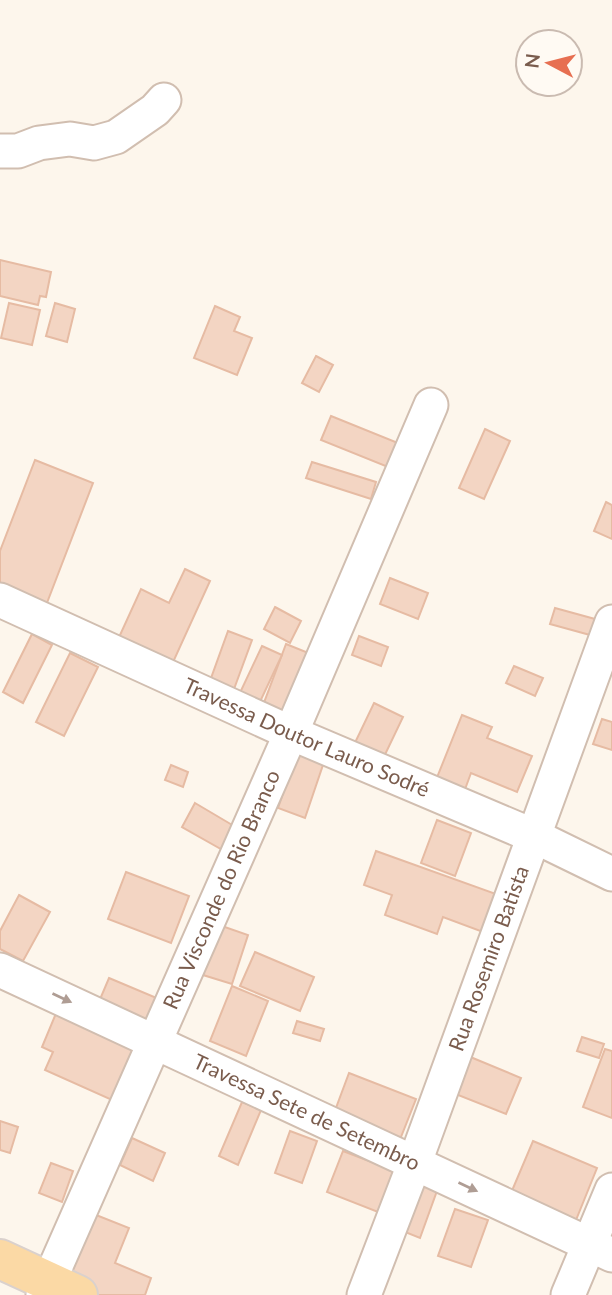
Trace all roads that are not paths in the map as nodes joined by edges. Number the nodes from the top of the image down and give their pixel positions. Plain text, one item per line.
1 (164, 100) dead end
2 (0, 151) edge
3 (430, 405) dead end
4 (0, 600) edge
5 (612, 622) edge
6 (291, 733) junction
7 (534, 836) junction
8 (612, 874) edge
9 (0, 970) edge
10 (154, 1040) junction
11 (415, 1163) junction
12 (612, 1189) edge
13 (601, 1249) edge
14 (0, 1259) edge
15 (57, 1290) edge
16 (364, 1295) edge
17 (568, 1295) edge

1 - 2 street
3 - 6 street, Rua Visconde do Rio Branco
4 - 6 street, Travessa Doutor Lauro Sodré
5 - 7 street, Rua Rosemiro Batista
6 - 7 street, Travessa Doutor Lauro Sodré
6 - 10 street, Rua Visconde do Rio Branco
7 - 8 street, Travessa Doutor Lauro Sodré
7 - 11 street, Rua Rosemiro Batista
9 -> 10 street, Travessa Sete de Setembro
10 - 11 street, Travessa Sete de Setembro
10 - 15 street, Rua Visconde do Rio Branco
11 -> 13 street, Travessa Sete de Setembro
11 - 16 street, Rua Rosemiro Batista
12 - 13 street
13 - 17 street
14 - 15 main road

